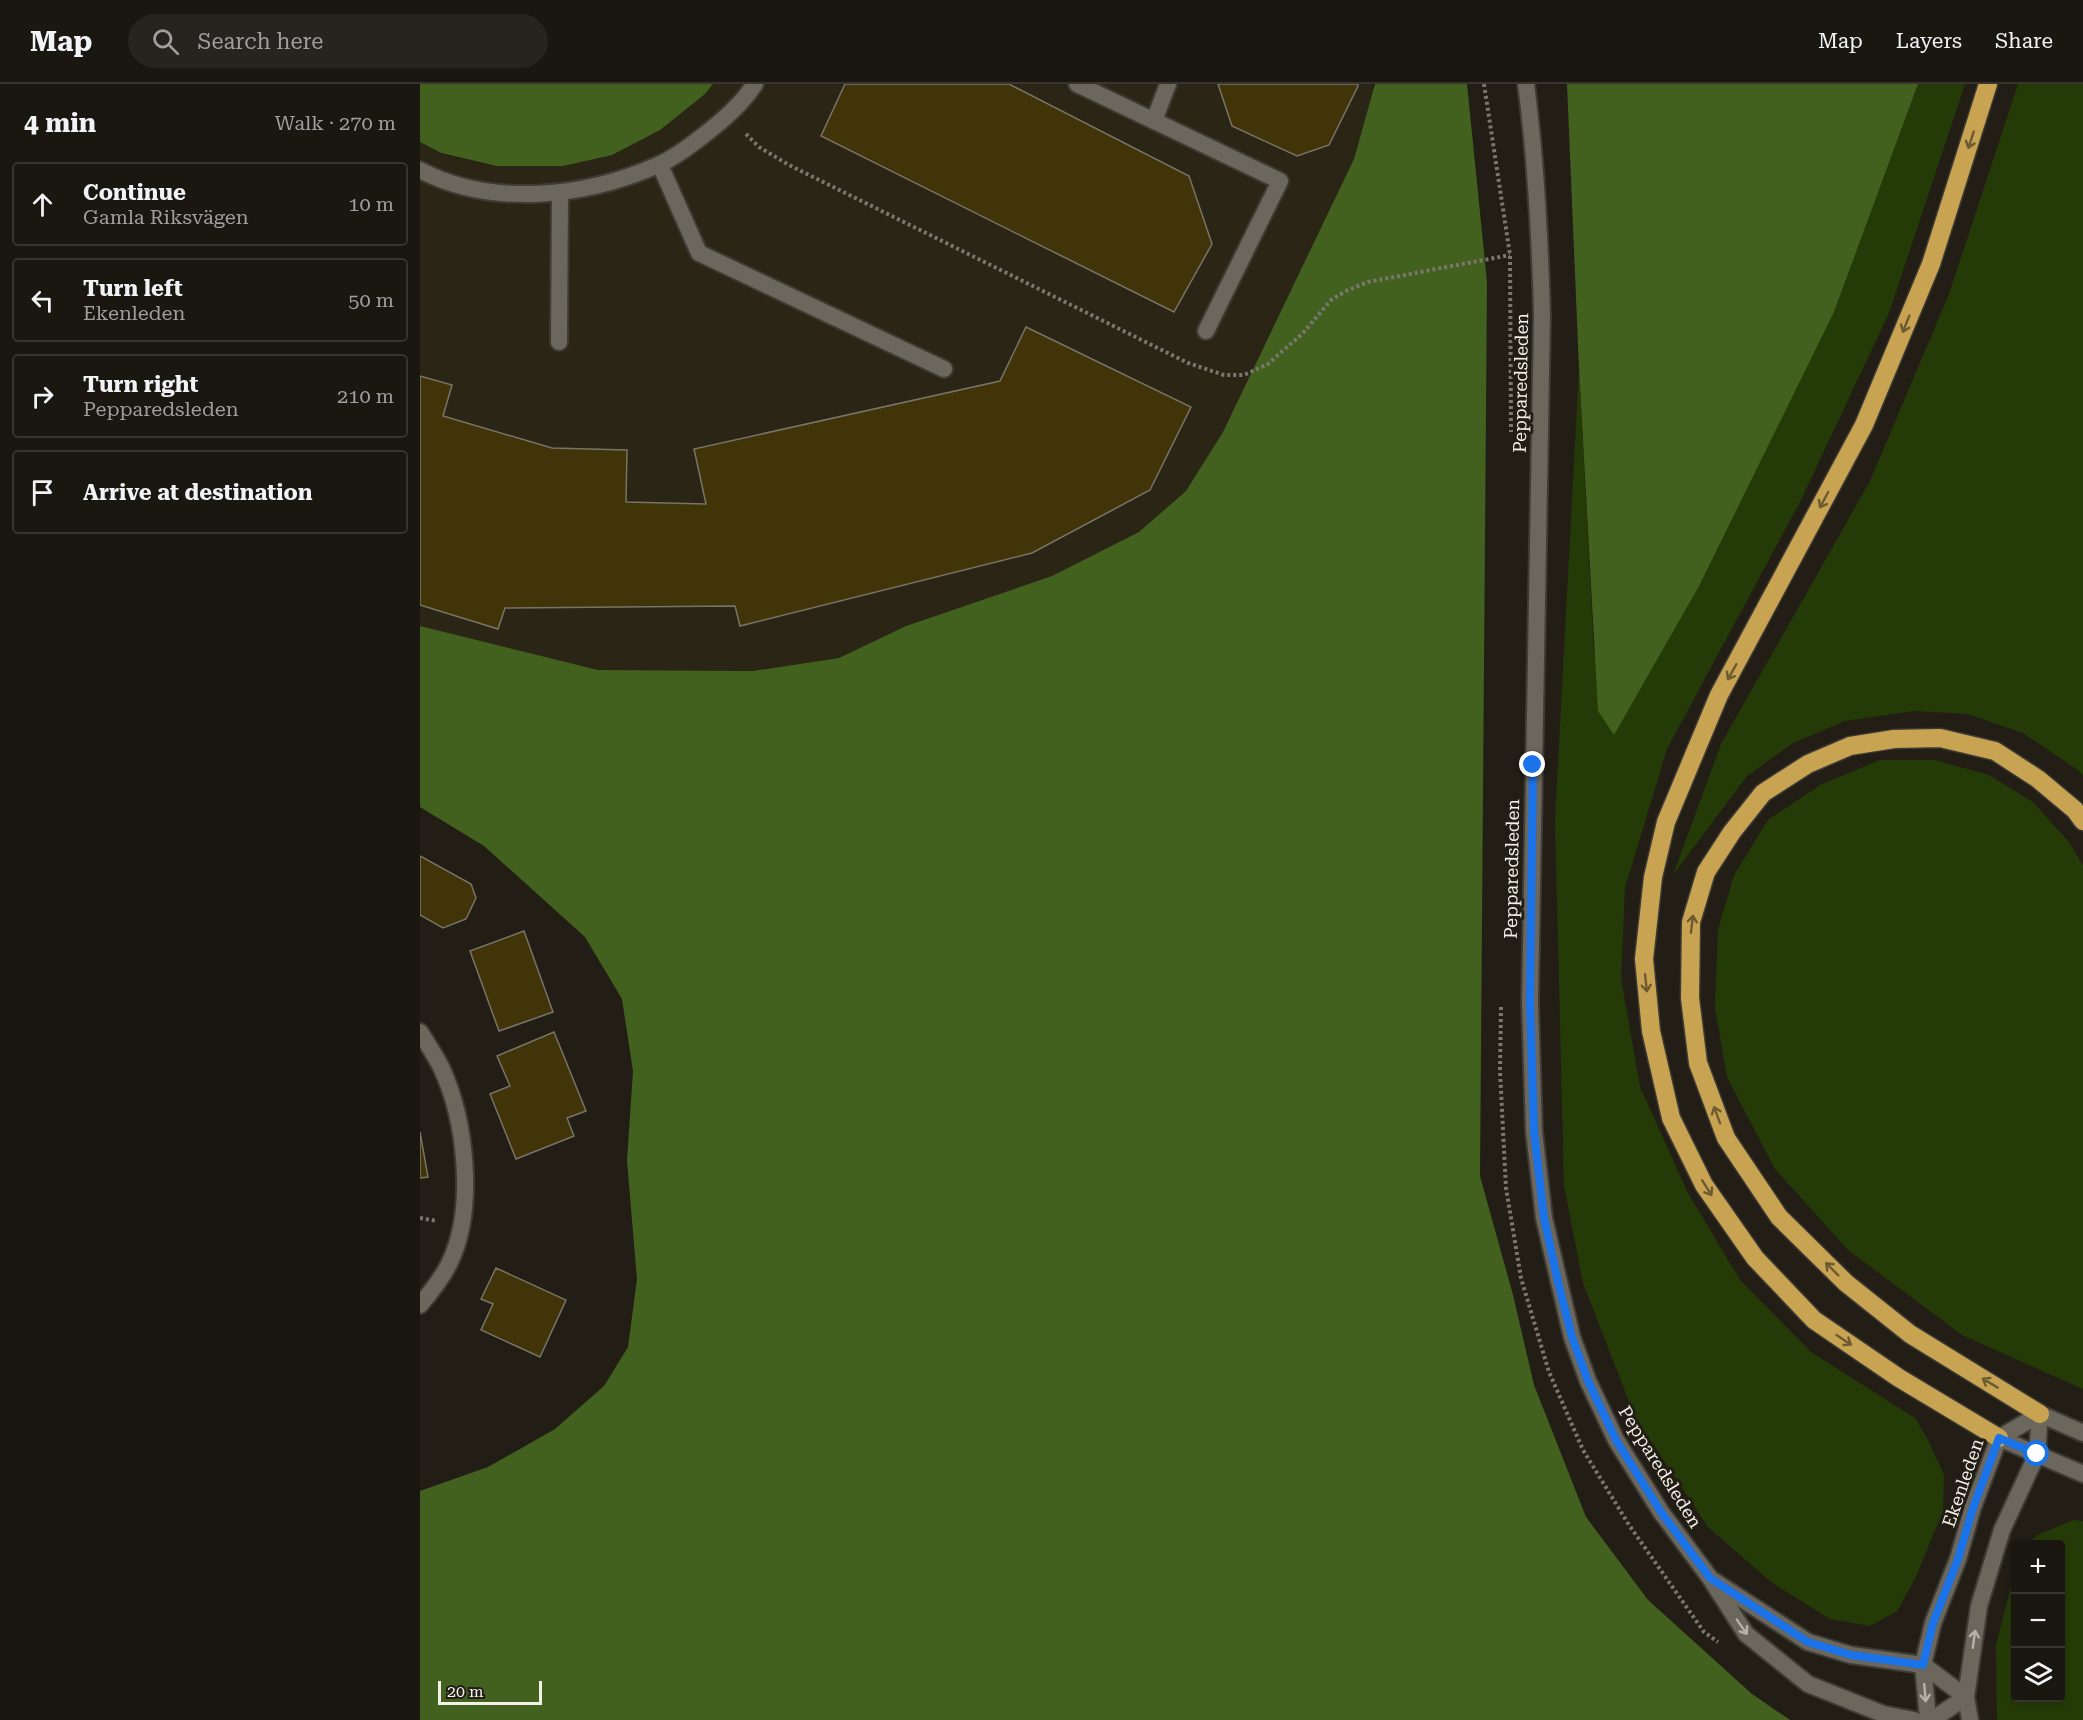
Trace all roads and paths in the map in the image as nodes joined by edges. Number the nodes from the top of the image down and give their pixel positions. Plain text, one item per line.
1 (755, 84) edge
2 (1077, 84) edge
3 (1168, 84) edge
4 (1526, 84) edge
5 (1988, 84) edge
6 (729, 116) junction
7 (1154, 121) junction
8 (660, 165) junction
9 (420, 170) edge
10 (560, 193) junction
11 (1510, 255) dead end
12 (1206, 331) dead end
13 (559, 342) dead end
14 (944, 369) dead end
15 (2083, 821) edge
16 (420, 1032) edge
17 (420, 1305) edge
18 (2040, 1414) junction
19 (2083, 1433) edge
20 (1999, 1438) junction
21 (2037, 1454) junction
22 (2083, 1473) edge
23 (1710, 1578) junction
24 (1923, 1665) junction
25 (1966, 1697) junction
26 (1914, 1720) edge
27 (1930, 1720) edge
28 (1970, 1720) edge

1 - 6 street
2 - 7 street
3 - 7 street
4 - 23 street, Pepparedsleden
5 -> 20 highway
6 - 8 street
6 - 11 path
7 - 12 street
8 - 10 street
8 - 14 street
9 - 10 street
10 - 13 street
18 -> 15 highway
16 - 17 street
18 - 19 street
18 - 20 street, Ekenleden
18 - 21 street
20 - 21 street
20 - 24 street, Ekenleden
21 - 22 street
25 -> 21 street
23 - 24 street, Pepparedsleden
23 -> 26 street, Pepparedsleden
24 - 25 street, Pepparedsleden
24 -> 27 street, Ekenleden
25 - 27 street
25 - 28 street

